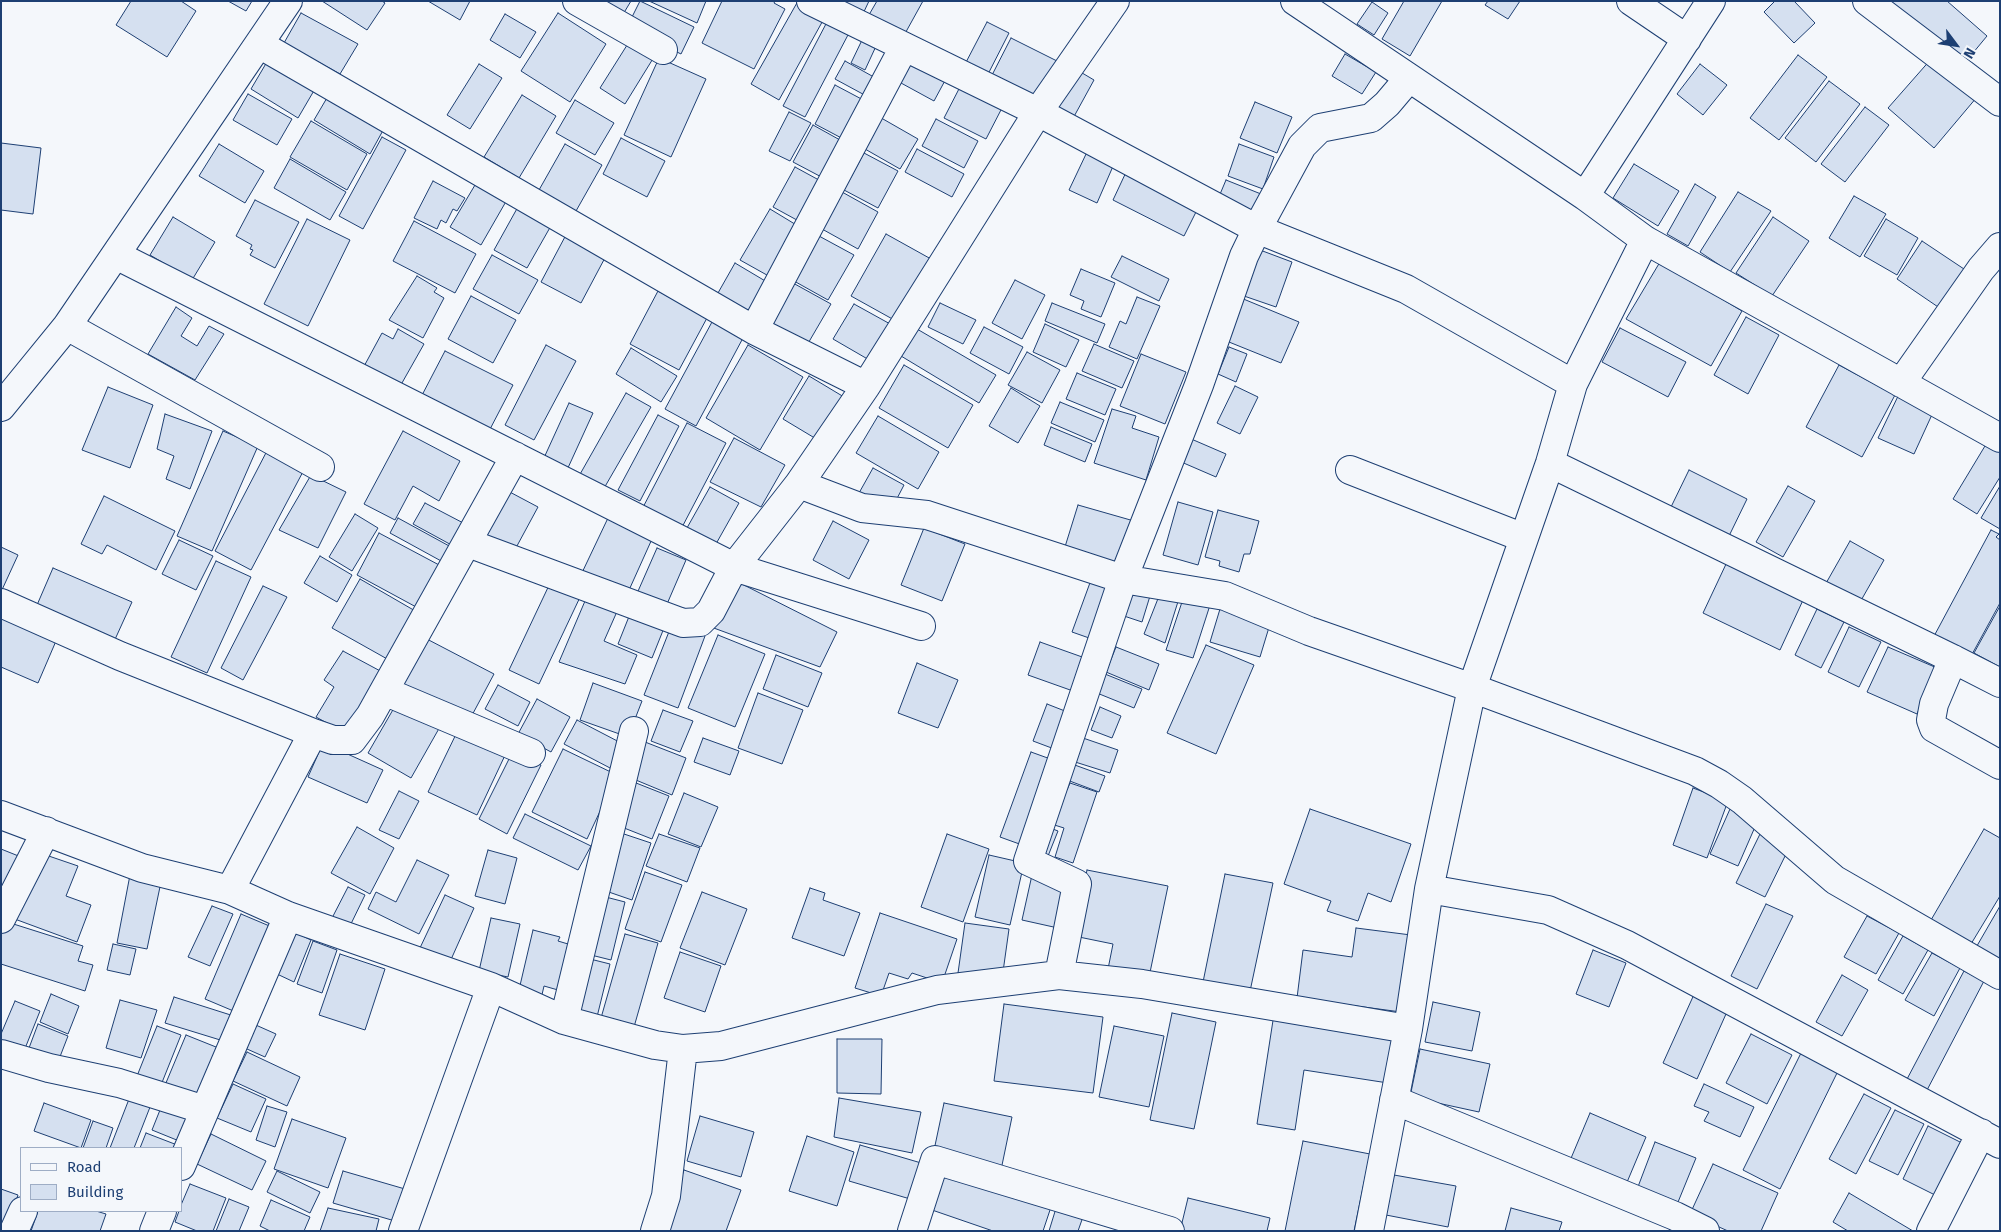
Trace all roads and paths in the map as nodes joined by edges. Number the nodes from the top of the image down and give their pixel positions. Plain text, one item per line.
1 (288, 1) edge
2 (577, 1) edge
3 (811, 1) edge
4 (1115, 1) edge
5 (1295, 1) edge
6 (1631, 1) edge
7 (1712, 1) edge
8 (1867, 1) edge
9 (1687, 39) junction
10 (259, 44) junction
11 (904, 47) junction
12 (663, 50) dead end
13 (1409, 78) junction
14 (2000, 102) edge
15 (1038, 112) junction
16 (1585, 196) junction
17 (1257, 229) junction
18 (1645, 240) junction
19 (2000, 247) edge
20 (116, 255) junction
21 (67, 326) junction
22 (754, 330) junction
23 (1901, 383) junction
24 (1573, 384) junction
25 (866, 386) junction
26 (1, 407) edge
27 (2000, 438) edge
28 (516, 456) junction
29 (1550, 463) junction
30 (320, 467) dead end
31 (1350, 470) dead end
32 (800, 484) junction
33 (1524, 538) junction
34 (468, 543) junction
35 (734, 567) junction
36 (1123, 579) junction
37 (1, 603) edge
38 (921, 626) dead end
39 (1954, 659) junction
40 (2000, 683) edge
41 (1472, 688) junction
42 (384, 691) junction
43 (634, 731) dead end
44 (313, 733) junction
45 (530, 753) dead end
46 (2000, 765) edge
47 (1, 815) edge
48 (46, 831) junction
49 (1429, 889) junction
50 (230, 890) junction
51 (288, 916) junction
52 (1, 919) edge
53 (1059, 975) junction
54 (2000, 975) edge
55 (491, 987) junction
56 (564, 1020) junction
57 (1408, 1029) junction
58 (682, 1049) junction
59 (1, 1054) edge
60 (1394, 1100) junction
61 (205, 1110) junction
62 (1990, 1139) edge
63 (182, 1164) edge
64 (23, 1212) edge
65 (162, 1212) edge
66 (14, 1231) edge
67 (154, 1231) edge
68 (403, 1231) edge
69 (655, 1231) edge
70 (912, 1231) edge
71 (1170, 1231) edge
72 (1369, 1231) edge
73 (1705, 1231) edge
74 (1931, 1231) edge

1 - 10 street
2 - 12 street
3 - 11 street
4 - 15 street
5 - 13 street
6 - 9 street
7 - 9 street
8 - 14 street
9 - 16 street
10 - 20 street
10 - 22 street
11 - 15 street
11 - 22 street
13 - 16 street
13 - 17 street
15 - 17 street
15 - 25 street
16 - 18 street
17 - 24 street
17 - 36 street
18 - 23 street
18 - 24 street
19 - 23 street
20 - 21 street
20 - 28 street
21 - 26 street
21 - 30 street
22 - 25 street
23 - 27 street
24 - 29 street
25 - 32 street
28 - 34 street
28 - 35 street
29 - 33 street
29 - 39 street
31 - 33 street
32 - 35 street
32 - 36 street
33 - 41 street
34 - 35 street
34 - 42 street
35 - 38 street
36 - 41 street
36 - 53 street
37 - 44 street
39 - 40 street
39 - 46 street
41 - 49 street
41 - 54 street
42 - 44 street
42 - 45 street
43 - 56 street
44 - 50 street
47 - 48 street
48 - 50 street
48 - 52 street
49 - 57 street
49 - 62 street
50 - 51 street
51 - 55 street
51 - 61 street
53 - 57 street
53 - 58 street
55 - 56 street
55 - 68 street
56 - 58 street
57 - 60 street
58 - 69 street
59 - 61 street
60 - 72 street
60 - 73 street
61 - 63 street
62 - 74 street
64 - 66 street
65 - 67 street
70 - 71 street

